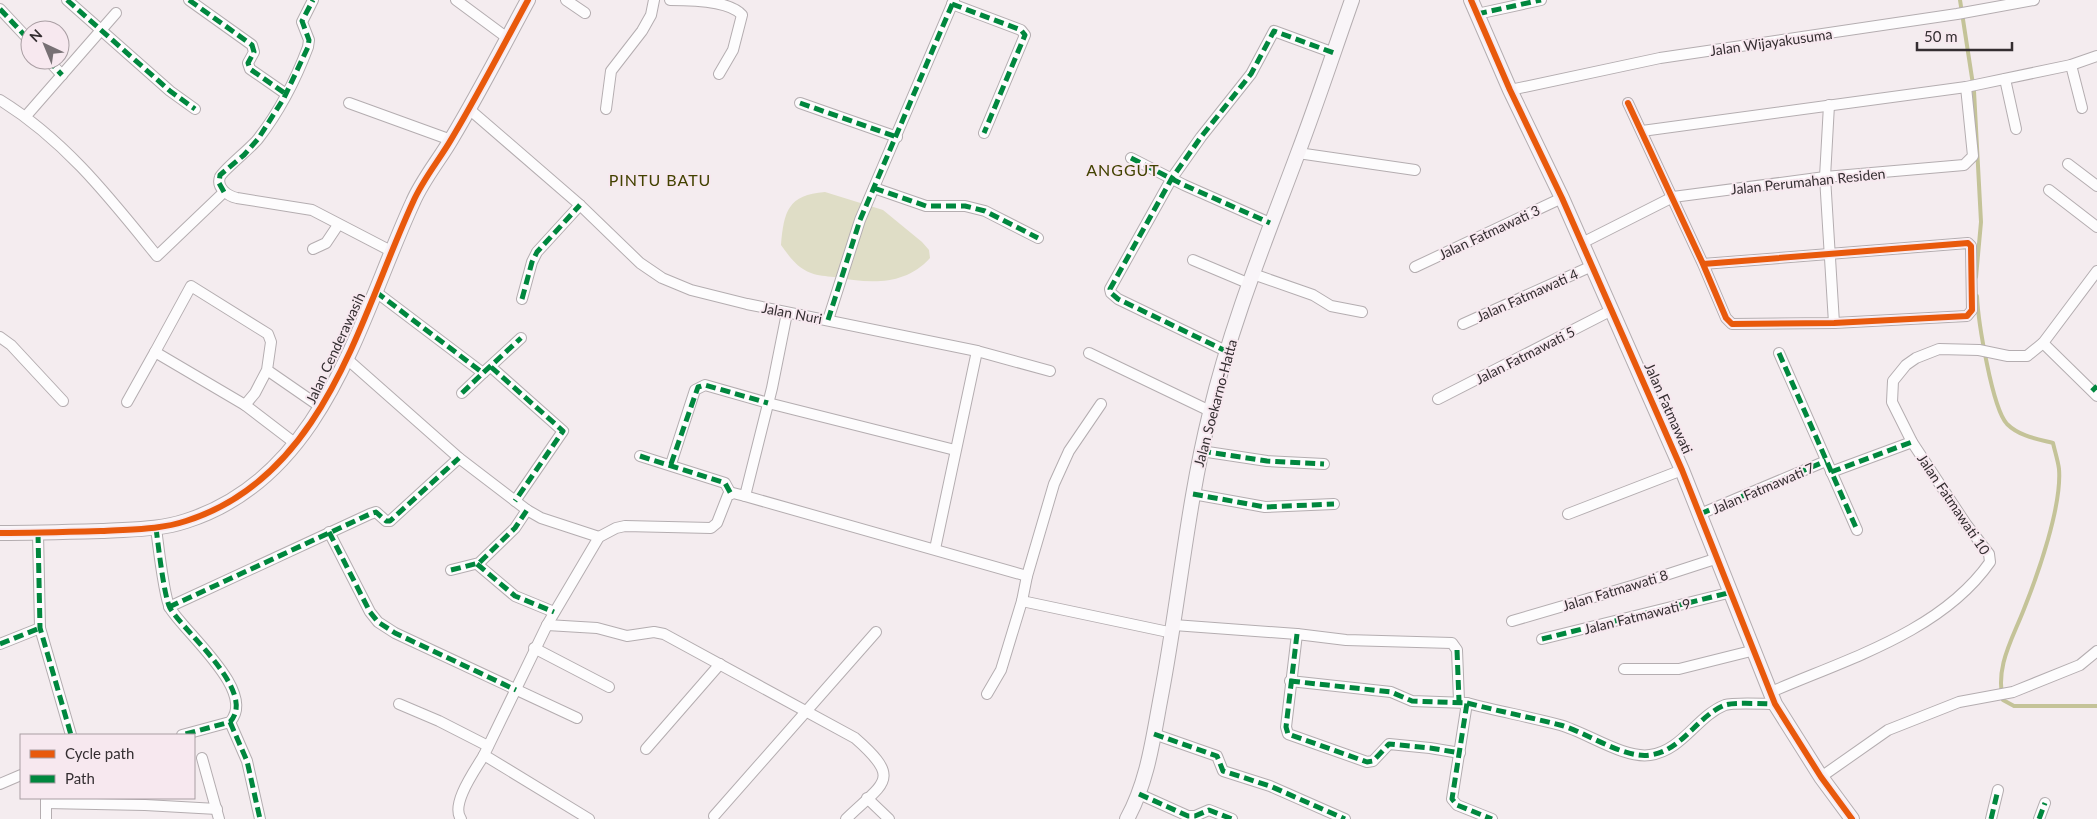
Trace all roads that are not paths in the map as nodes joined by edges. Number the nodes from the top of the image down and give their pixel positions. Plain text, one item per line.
1 (67, 0) edge
2 (189, 0) edge
3 (313, 0) edge
4 (456, 0) edge
5 (528, 0) edge
6 (566, 0) edge
7 (654, 0) edge
8 (670, 0) edge
9 (700, 0) edge
10 (1352, 0) edge
11 (1471, 0) edge
12 (1541, 0) edge
13 (2034, 0) edge
14 (953, 2) edge
15 (0, 9) edge
16 (116, 13) dead end
17 (585, 13) dead end
18 (1477, 14) junction
19 (20, 30) edge
20 (100, 30) junction
21 (506, 37) junction
22 (1334, 52) junction
23 (2097, 56) edge
24 (2071, 65) junction
25 (57, 70) edge
26 (718, 74) dead end
27 (62, 76) junction
28 (2004, 79) junction
29 (1971, 86) junction
30 (1510, 90) junction
31 (286, 94) junction
32 (0, 100) edge
33 (349, 103) dead end
34 (1628, 103) dead end
35 (800, 104) dead end
36 (1829, 105) junction
37 (468, 108) junction
38 (2082, 108) dead end
39 (195, 109) dead end
40 (606, 109) dead end
41 (26, 116) junction
42 (2016, 129) dead end
43 (1642, 131) junction
44 (984, 134) dead end
45 (897, 137) junction
46 (451, 140) junction
47 (1298, 153) junction
48 (1131, 158) dead end
49 (2068, 164) dead end
50 (1415, 170) dead end
51 (1825, 177) junction
52 (1172, 178) junction
53 (2097, 186) edge
54 (874, 188) junction
55 (2049, 190) dead end
56 (224, 192) junction
57 (1672, 197) junction
58 (1562, 198) junction
59 (580, 204) junction
60 (1270, 223) junction
61 (338, 225) junction
62 (2097, 227) edge
63 (1038, 238) dead end
64 (1582, 243) junction
65 (313, 249) dead end
66 (391, 251) junction
67 (1831, 254) junction
68 (1193, 260) dead end
69 (1703, 264) junction
70 (1415, 266) dead end
71 (1592, 266) junction
72 (2097, 271) edge
73 (1252, 279) junction
74 (376, 292) junction
75 (522, 299) dead end
76 (1612, 310) junction
77 (1362, 312) dead end
78 (787, 313) junction
79 (828, 320) junction
80 (1834, 323) junction
81 (1463, 324) dead end
82 (0, 337) edge
83 (521, 338) dead end
84 (2043, 343) junction
85 (978, 351) junction
86 (156, 352) junction
87 (1228, 352) junction
88 (1779, 353) dead end
89 (1089, 354) dead end
90 (346, 359) junction
91 (267, 370) junction
92 (487, 370) junction
93 (1050, 371) dead end
94 (2095, 391) edge
95 (462, 393) dead end
96 (1438, 399) dead end
97 (63, 401) dead end
98 (127, 402) dead end
99 (768, 403) junction
100 (1101, 404) dead end
101 (245, 405) junction
102 (322, 408) junction
103 (1210, 410) junction
104 (1912, 442) junction
105 (296, 444) junction
106 (955, 450) junction
107 (1201, 451) junction
108 (640, 456) dead end
109 (458, 458) junction
110 (1826, 461) junction
111 (671, 464) junction
112 (1324, 464) dead end
113 (1682, 470) junction
114 (1831, 472) junction
115 (730, 494) junction
116 (1192, 494) junction
117 (745, 496) junction
118 (515, 501) junction
119 (1334, 504) dead end
120 (527, 510) junction
121 (1568, 514) dead end
122 (1700, 514) junction
123 (149, 528) junction
124 (1857, 530) dead end
125 (329, 532) junction
126 (0, 533) edge
127 (38, 533) junction
128 (599, 538) junction
129 (935, 549) junction
130 (1718, 558) junction
131 (477, 564) junction
132 (451, 570) dead end
133 (1028, 576) junction
134 (1732, 592) junction
135 (1022, 602) junction
136 (169, 607) junction
137 (554, 612) junction
138 (1512, 621) dead end
139 (547, 625) junction
140 (40, 628) junction
141 (1173, 629) junction
142 (876, 632) dead end
143 (1297, 634) junction
144 (1542, 639) dead end
145 (0, 644) edge
146 (534, 648) junction
147 (1755, 650) junction
148 (2097, 651) edge
149 (720, 664) junction
150 (1624, 669) dead end
151 (1290, 681) junction
152 (609, 687) dead end
153 (516, 690) junction
154 (987, 694) dead end
155 (1773, 698) junction
156 (1463, 702) junction
157 (399, 704) dead end
158 (806, 713) junction
159 (577, 718) dead end
160 (230, 722) junction
161 (71, 734) edge
162 (186, 734) edge
163 (1154, 734) junction
164 (646, 749) dead end
165 (486, 751) junction
166 (1460, 753) junction
167 (202, 758) dead end
168 (20, 775) edge
169 (1821, 777) junction
170 (0, 784) edge
171 (1998, 790) dead end
172 (1140, 794) junction
173 (867, 798) junction
174 (46, 800) edge
175 (144, 801) edge
176 (2045, 803) dead end
177 (218, 814) edge
178 (714, 816) dead end
179 (46, 819) edge
180 (260, 819) edge
181 (461, 819) edge
182 (588, 819) edge
183 (846, 819) edge
184 (889, 819) edge
185 (1127, 819) edge
186 (1232, 819) edge
187 (1345, 819) edge
188 (1492, 819) edge
189 (1852, 819) edge
190 (1991, 819) edge
191 (2039, 819) edge

1 - 20 street
2 - 31 street
3 - 31 street
4 - 21 street
5 - 21 street, Jalan Cenderawasih
6 - 17 street
7 - 40 street
8 - 9 street
9 - 26 street
10 - 22 street, Jalan Soekarno-Hatta
11 - 18 street, Jalan Fatmawati
12 - 18 street
13 - 30 street, Jalan Wijayakusuma
14 - 44 street
14 - 45 street
15 - 19 street
16 - 20 street
18 - 30 street, Jalan Fatmawati
20 - 27 street
20 - 39 street
21 - 37 street, Jalan Cenderawasih
22 - 47 street, Jalan Soekarno-Hatta
22 - 52 street
23 - 24 street
24 - 28 street
24 - 38 street
25 - 27 street
27 - 41 street
28 - 29 street
28 - 42 street
29 - 36 street
29 - 51 street, Jalan Perumahan Residen
30 - 58 street, Jalan Fatmawati
31 - 56 street
32 - 41 street
33 - 46 street
34 - 43 street
35 - 45 street
36 - 43 street
36 - 51 street
37 - 46 street, Jalan Cenderawasih
37 - 59 street, Jalan Nuri
41 - 56 street
43 - 57 street
45 - 54 street
46 - 66 street, Jalan Cenderawasih
47 - 50 street
47 - 60 street, Jalan Soekarno-Hatta
48 - 52 street
49 - 53 street
51 - 57 street, Jalan Perumahan Residen
51 - 67 street
52 - 60 street
52 - 87 street
54 - 63 street
54 - 79 street
55 - 62 street
56 - 61 street
57 - 64 street, Jalan Perumahan Residen
57 - 69 street
58 - 64 street, Jalan Fatmawati
58 - 70 street, Jalan Fatmawati 3
59 - 75 street
59 - 78 street, Jalan Nuri
60 - 73 street, Jalan Soekarno-Hatta
61 - 65 street
61 - 66 street
64 - 71 street, Jalan Fatmawati
66 - 74 street, Jalan Cenderawasih
67 - 69 street
67 - 80 street
67 - 80 street
68 - 73 street
69 - 80 street
71 - 76 street, Jalan Fatmawati
71 - 81 street, Jalan Fatmawati 4
72 - 84 street
73 - 77 street
73 - 87 street, Jalan Soekarno-Hatta
74 - 90 street, Jalan Cenderawasih
74 - 92 street
76 - 96 street, Jalan Fatmawati 5
76 - 113 street, Jalan Fatmawati
78 - 79 street, Jalan Nuri
78 - 99 street
79 - 85 street, Jalan Nuri
82 - 97 street
83 - 92 street
84 - 94 street
84 - 104 street, Jalan Fatmawati 10
85 - 93 street, Jalan Nuri
85 - 106 street
86 - 91 street
86 - 98 street
86 - 101 street
87 - 103 street, Jalan Soekarno-Hatta
88 - 110 street
89 - 103 street
90 - 102 street, Jalan Cenderawasih
90 - 109 street
91 - 101 street
91 - 102 street
92 - 95 street
92 - 118 street
99 - 106 street
99 - 111 street
99 - 117 street
100 - 133 street
101 - 105 street
102 - 105 street, Jalan Cenderawasih
103 - 107 street, Jalan Soekarno-Hatta
104 - 114 street
104 - 155 street, Jalan Fatmawati 10
105 - 123 street, Jalan Cenderawasih
106 - 129 street
107 - 112 street
107 - 116 street, Jalan Soekarno-Hatta
108 - 111 street
109 - 118 street
109 - 125 street
110 - 114 street
110 - 122 street, Jalan Fatmawati 7
111 - 115 street
113 - 121 street
113 - 122 street, Jalan Fatmawati
114 - 124 street
115 - 117 street
115 - 128 street
116 - 119 street
116 - 141 street, Jalan Soekarno-Hatta
117 - 129 street
118 - 120 street
120 - 128 street
120 - 131 street
122 - 130 street, Jalan Fatmawati
123 - 127 street, Jalan Cenderawasih
123 - 136 street
125 - 136 street
125 - 153 street
126 - 127 street, Jalan Cenderawasih
127 - 140 street
128 - 137 street
129 - 133 street
130 - 134 street, Jalan Fatmawati
130 - 138 street, Jalan Fatmawati 8
131 - 132 street
131 - 137 street
133 - 135 street
134 - 144 street, Jalan Fatmawati 9
134 - 147 street, Jalan Fatmawati
135 - 141 street
135 - 154 street
136 - 160 street
137 - 139 street
139 - 146 street
139 - 149 street
140 - 145 street
140 - 161 street
141 - 143 street
141 - 163 street, Jalan Soekarno-Hatta
142 - 158 street
143 - 151 street
143 - 156 street
146 - 152 street
146 - 153 street
147 - 150 street
147 - 155 street, Jalan Fatmawati
148 - 169 street
149 - 158 street
149 - 164 street
151 - 156 street
151 - 166 street
153 - 159 street
153 - 165 street
155 - 156 street
155 - 169 street, Jalan Fatmawati
156 - 166 street
157 - 165 street
158 - 173 street
158 - 178 street
160 - 162 street
160 - 180 street
163 - 172 street, Jalan Soekarno-Hatta
163 - 187 street
165 - 181 street
165 - 182 street
166 - 188 street
167 - 177 street
168 - 170 street
169 - 189 street, Jalan Fatmawati
171 - 190 street
172 - 185 street, Jalan Soekarno-Hatta
172 - 186 street
173 - 183 street
173 - 184 street
174 - 175 street
174 - 179 street
175 - 177 street
176 - 191 street

